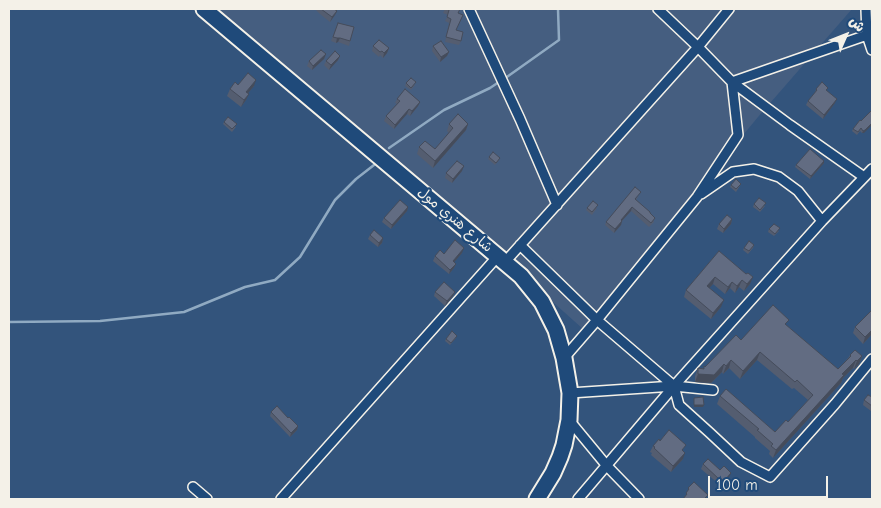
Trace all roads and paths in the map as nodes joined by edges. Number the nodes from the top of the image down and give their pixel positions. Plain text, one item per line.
1 (204, 9) edge
2 (469, 9) edge
3 (658, 9) edge
4 (729, 9) edge
5 (866, 9) edge
6 (867, 35) junction
7 (698, 47) junction
8 (872, 50) edge
9 (732, 82) junction
10 (872, 169) edge
11 (864, 177) junction
12 (697, 197) junction
13 (557, 204) junction
14 (822, 221) junction
15 (520, 245) junction
16 (501, 259) junction
17 (596, 320) junction
18 (564, 358) junction
19 (872, 359) edge
20 (674, 386) junction
21 (713, 390) dead end
22 (570, 393) junction
23 (569, 420) junction
24 (607, 466) junction
25 (193, 487) dead end
26 (207, 499) edge
27 (281, 499) edge
28 (537, 499) edge
29 (578, 499) edge
30 (639, 499) edge

1 - 16 highway, شارع هنري مول
2 - 13 street
3 - 7 street
4 - 7 street
5 - 6 street
6 - 8 street
6 - 9 street
7 - 9 street
7 - 13 street
9 - 11 street
9 - 12 street
10 - 11 street
11 - 14 street
12 - 14 street
12 - 17 street
13 - 15 street
14 - 20 street
15 - 16 street
15 - 17 street
16 - 18 highway, شارع هنري مول
16 - 27 street
17 - 18 street
17 - 20 street
18 - 22 highway, شارع هنري مول
19 - 20 street
20 - 21 street
20 - 22 street
20 - 24 street
22 - 23 highway, شارع هنري مول
23 - 24 street
23 - 28 highway, شارع هنري مول
24 - 29 street
24 - 30 street
25 - 26 street

